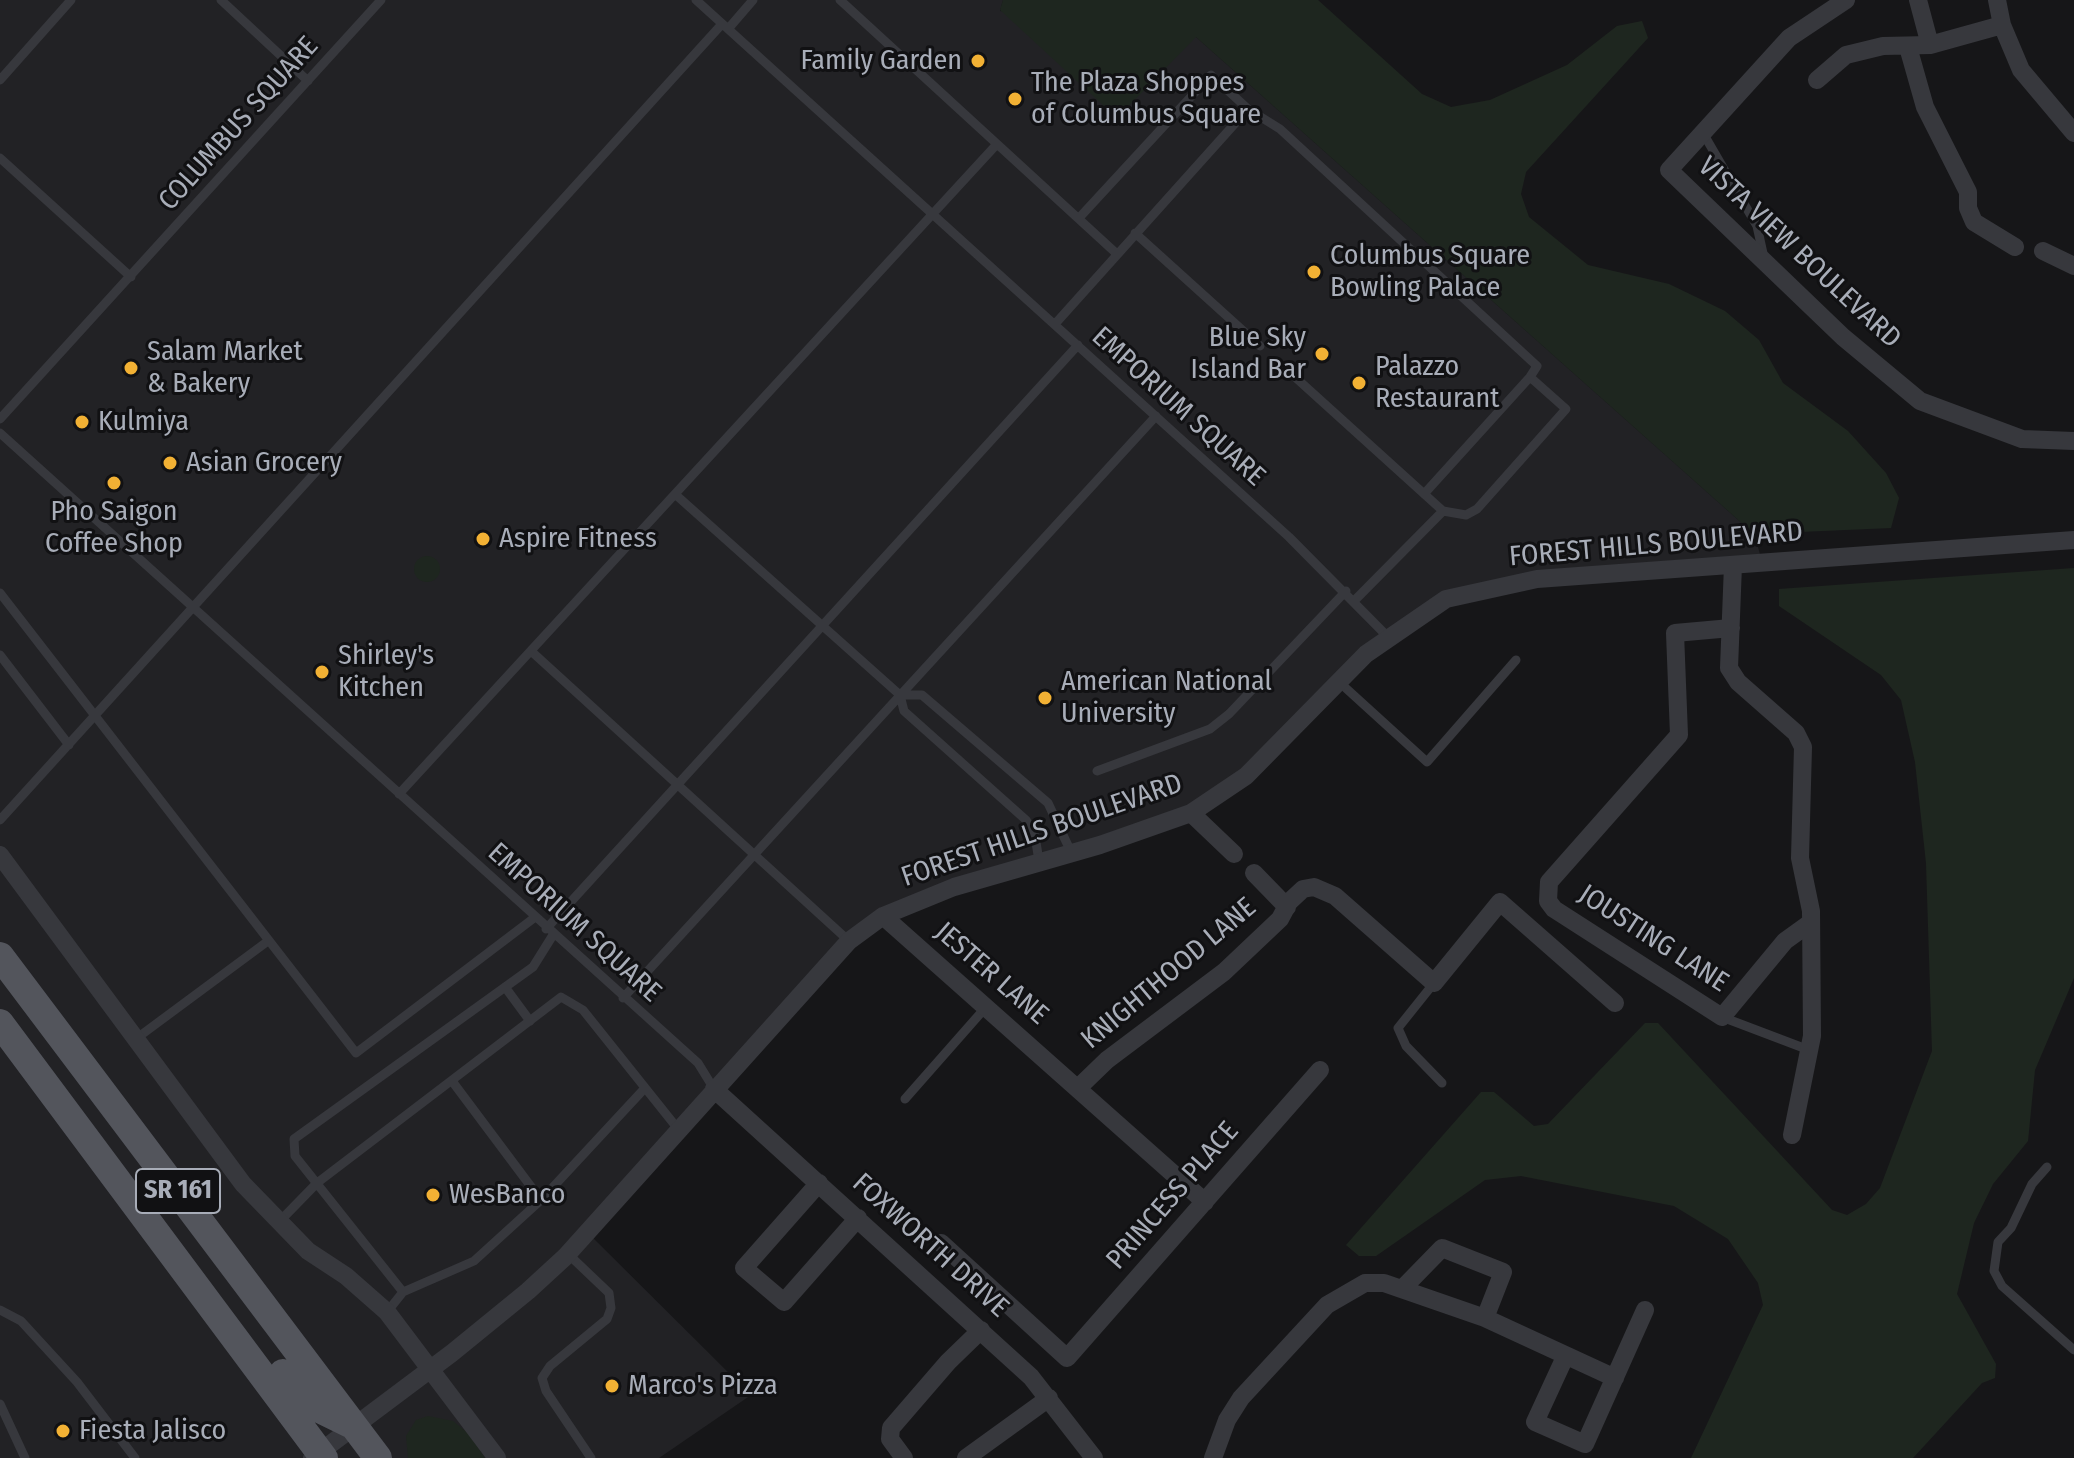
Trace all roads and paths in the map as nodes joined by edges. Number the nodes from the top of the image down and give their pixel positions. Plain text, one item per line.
1 (71, 0) edge
2 (221, 0) edge
3 (381, 0) edge
4 (696, 0) edge
5 (753, 0) edge
6 (840, 0) edge
7 (1846, 0) edge
8 (1918, 0) edge
9 (1997, 0) edge
10 (2002, 25) junction
11 (725, 26) junction
12 (1930, 45) junction
13 (1908, 47) junction
14 (0, 80) edge
15 (1817, 80) dead end
16 (308, 81) junction
17 (1248, 109) junction
18 (1703, 133) junction
19 (2074, 133) edge
20 (997, 144) junction
21 (0, 158) edge
22 (933, 213) junction
23 (1079, 218) junction
24 (1135, 233) junction
25 (2015, 247) dead end
26 (2043, 251) dead end
27 (1117, 254) junction
28 (1764, 261) junction
29 (2074, 266) edge
30 (131, 277) junction
31 (1055, 324) junction
32 (1078, 345) junction
33 (1260, 346) dead end
34 (1285, 368) dead end
35 (1530, 377) junction
36 (1156, 416) junction
37 (0, 419) edge
38 (0, 433) edge
39 (2074, 441) edge
40 (1424, 494) junction
41 (676, 495) junction
42 (1443, 511) junction
43 (2074, 540) edge
44 (1733, 565) junction
45 (1346, 591) junction
46 (0, 593) edge
47 (1355, 600) junction
48 (193, 608) junction
49 (822, 625) junction
50 (1731, 628) junction
51 (1389, 638) junction
52 (531, 651) junction
53 (0, 655) edge
54 (1516, 660) dead end
55 (1338, 681) junction
56 (900, 695) junction
57 (95, 716) junction
58 (69, 745) junction
59 (1097, 771) dead end
60 (677, 784) junction
61 (399, 794) junction
62 (1191, 813) junction
63 (0, 820) edge
64 (1071, 852) junction
65 (754, 854) junction
66 (1234, 854) dead end
67 (0, 855) edge
68 (1039, 861) junction
69 (1254, 873) dead end
70 (1287, 907) junction
71 (883, 916) junction
72 (534, 918) junction
73 (1810, 923) junction
74 (549, 932) junction
75 (268, 941) junction
76 (849, 941) junction
77 (0, 956) edge
78 (1434, 983) junction
79 (505, 987) junction
80 (623, 998) junction
81 (1615, 1003) dead end
82 (986, 1007) junction
83 (1722, 1017) junction
84 (530, 1021) junction
85 (0, 1023) edge
86 (137, 1038) junction
87 (1809, 1050) junction
88 (1320, 1070) dead end
89 (452, 1081) junction
90 (1442, 1083) dead end
91 (645, 1088) junction
92 (1078, 1088) junction
93 (714, 1089) junction
94 (905, 1099) dead end
95 (678, 1129) junction
96 (1792, 1135) dead end
97 (99, 1156) junction
98 (2047, 1167) dead end
99 (317, 1183) junction
100 (819, 1183) junction
101 (541, 1200) junction
102 (1205, 1202) junction
103 (858, 1218) junction
104 (278, 1223) junction
105 (941, 1243) dead end
106 (567, 1253) junction
107 (1403, 1288) junction
108 (403, 1292) junction
109 (0, 1310) edge
110 (1645, 1310) dead end
111 (387, 1312) junction
112 (1485, 1318) junction
113 (981, 1330) junction
114 (2074, 1350) edge
115 (1565, 1357) junction
116 (432, 1369) junction
117 (1615, 1378) junction
118 (1049, 1398) junction
119 (0, 1404) edge
120 (355, 1427) junction
121 (321, 1457) edge
122 (25, 1458) edge
123 (135, 1458) edge
124 (378, 1458) edge
125 (497, 1458) edge
126 (591, 1458) edge
127 (904, 1458) edge
128 (966, 1458) edge
129 (1094, 1458) edge
130 (1213, 1458) edge

1 - 14 lane
2 - 16 lane
3 - 16 lane, COLUMBUS SQUARE
4 - 11 lane
5 - 11 lane
6 - 20 lane
7 - 18 street, VISTA VIEW BOULEVARD
8 - 12 street
9 - 10 street
10 - 12 street
10 - 19 street
11 - 22 lane, EMPORIUM SQUARE
11 - 48 lane
12 - 13 street
13 - 15 street
13 - 25 street
16 - 30 lane, COLUMBUS SQUARE
17 - 23 lane
17 - 24 lane
17 - 35 lane
18 - 28 lane
18 - 28 street, VISTA VIEW BOULEVARD
20 - 22 lane
20 - 23 lane
21 - 30 lane
22 - 31 lane, EMPORIUM SQUARE
22 - 41 lane
23 - 27 lane
24 - 27 lane
24 - 33 lane
26 - 29 street
27 - 31 lane
28 - 39 street, VISTA VIEW BOULEVARD
30 - 37 lane, COLUMBUS SQUARE
31 - 32 lane, EMPORIUM SQUARE
32 - 36 lane, EMPORIUM SQUARE
32 - 49 lane
34 - 40 lane
35 - 40 lane
35 - 42 lane
36 - 45 lane, EMPORIUM SQUARE
36 - 56 lane
38 - 48 lane
40 - 42 lane
41 - 49 lane
41 - 52 lane
42 - 47 lane
43 - 44 street, FOREST HILLS BOULEVARD
44 - 50 street
44 - 51 street, FOREST HILLS BOULEVARD
45 - 47 lane, EMPORIUM SQUARE
45 - 59 lane
46 - 57 lane
47 - 51 lane, EMPORIUM SQUARE
48 - 57 lane
48 - 61 lane, EMPORIUM SQUARE
49 - 56 lane
49 - 60 lane
50 - 73 street
50 - 83 street, JOUSTING LANE
51 - 55 street, FOREST HILLS BOULEVARD
52 - 60 lane
52 - 61 lane
53 - 58 lane
54 - 55 lane
55 - 62 street, FOREST HILLS BOULEVARD
56 - 64 lane
56 - 65 lane
56 - 68 lane
57 - 58 lane
57 - 75 lane
58 - 63 lane
60 - 65 lane
60 - 74 lane
61 - 72 lane, EMPORIUM SQUARE
62 - 64 street, FOREST HILLS BOULEVARD
62 - 66 street
64 - 68 street, FOREST HILLS BOULEVARD
65 - 76 lane
65 - 80 lane
67 - 86 street
68 - 71 street, FOREST HILLS BOULEVARD
69 - 70 street
70 - 78 street, KNIGHTHOOD LANE
70 - 92 street, KNIGHTHOOD LANE
71 - 76 street, FOREST HILLS BOULEVARD
71 - 82 street, JESTER LANE
72 - 74 lane, EMPORIUM SQUARE
72 - 75 lane
73 - 83 street
73 - 87 street
74 - 79 lane
74 - 80 lane, EMPORIUM SQUARE
75 - 86 lane
76 - 93 street, FOREST HILLS BOULEVARD
77 - 120 main road, SR 161
78 - 81 street
78 - 90 lane
79 - 84 lane
79 - 99 lane
80 - 93 lane, EMPORIUM SQUARE
82 - 92 street, JESTER LANE
82 - 94 lane
83 - 87 lane
84 - 89 lane
84 - 91 lane
85 - 97 main road, SR 161
86 - 104 street
87 - 96 street
88 - 102 street, PRINCESS PLACE
89 - 99 lane
89 - 101 lane
91 - 95 lane
91 - 101 lane
92 - 102 street, JESTER LANE
93 - 95 street, FOREST HILLS BOULEVARD
93 - 100 street, FOXWORTH DRIVE
95 - 106 street, FOREST HILLS BOULEVARD
97 - 120 main road
97 - 121 main road, SR 161
98 - 114 lane
99 - 104 lane
99 - 108 lane
100 - 103 street, FOXWORTH DRIVE
100 - 103 street
101 - 108 lane
102 - 105 street, PRINCESS PLACE
103 - 113 street, FOXWORTH DRIVE
104 - 111 street
106 - 116 street, FOREST HILLS BOULEVARD
106 - 126 lane
107 - 112 street
107 - 112 street
107 - 130 street
108 - 111 lane
109 - 123 lane
110 - 117 street
111 - 116 street
112 - 115 street
113 - 118 street, FOXWORTH DRIVE
113 - 127 street
115 - 117 street
115 - 117 street
116 - 120 street, FOREST HILLS BOULEVARD
116 - 125 street
118 - 128 street
118 - 129 street, FOXWORTH DRIVE
119 - 122 lane
120 - 121 street, FOREST HILLS BOULEVARD
120 - 124 main road, SR 161

